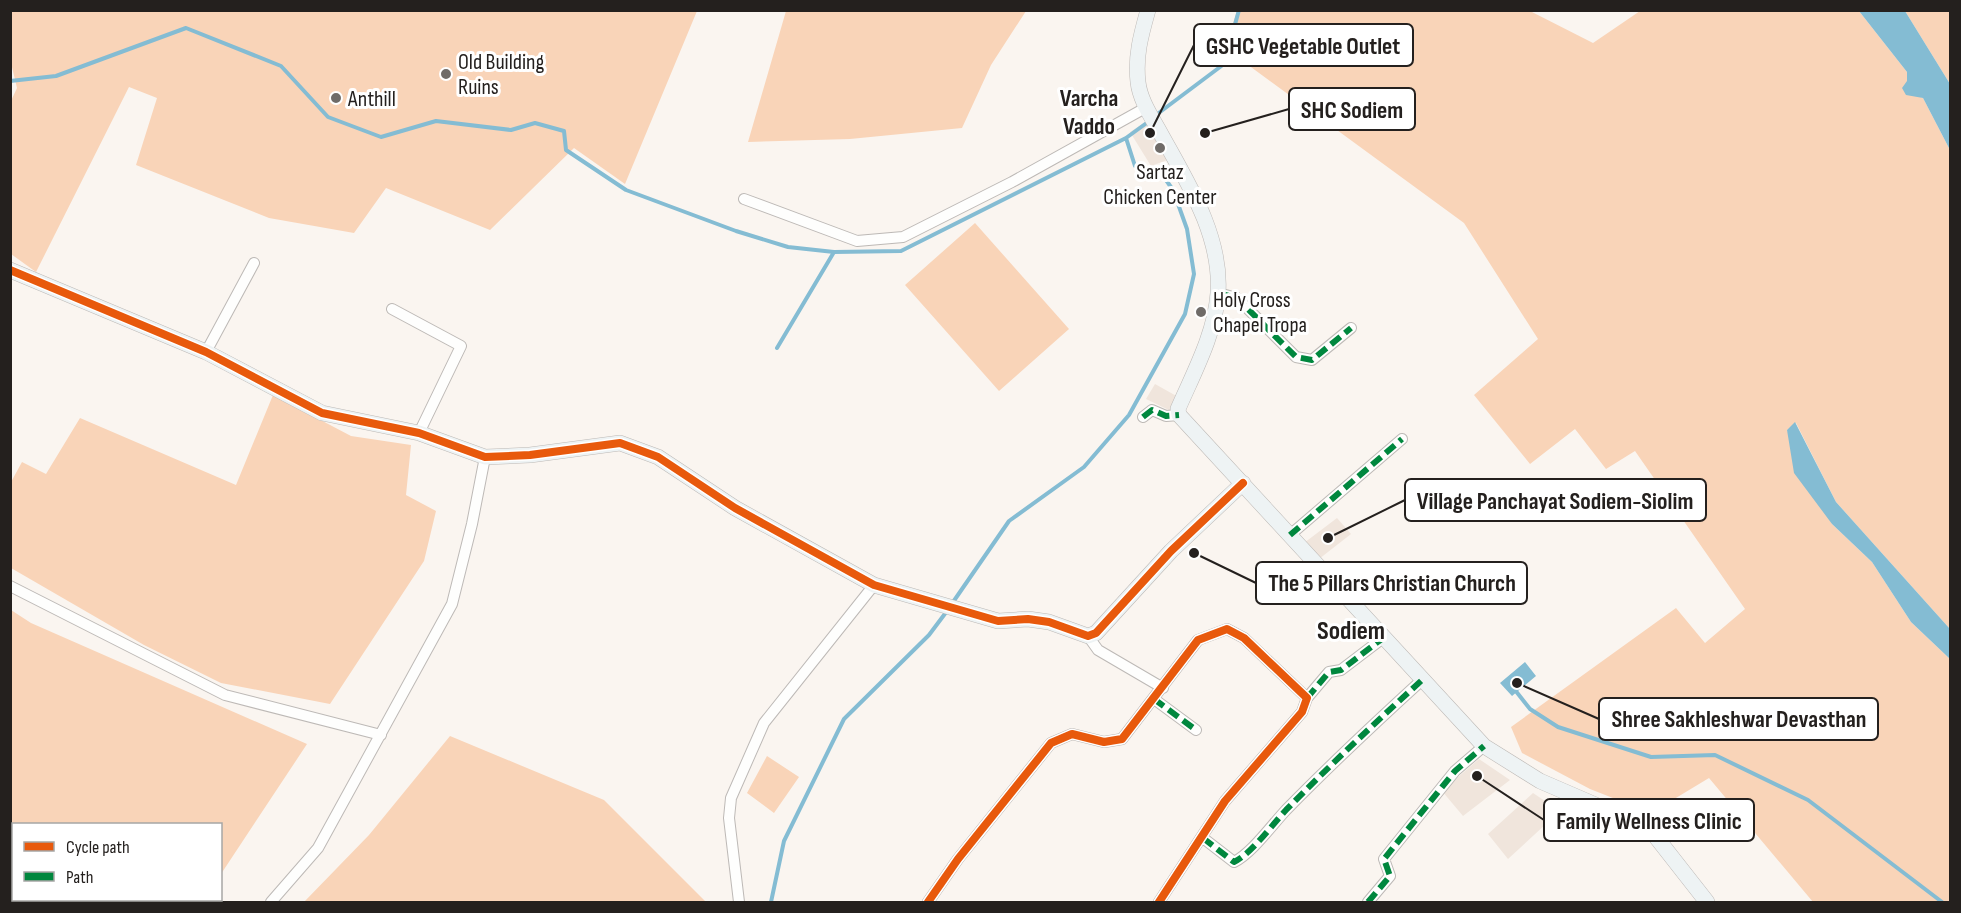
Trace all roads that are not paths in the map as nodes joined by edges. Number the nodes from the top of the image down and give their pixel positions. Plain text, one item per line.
1 (1148, 10) edge
2 (1151, 115) junction
3 (744, 200) dead end
4 (254, 263) dead end
5 (10, 270) edge
6 (1218, 292) junction
7 (392, 309) dead end
8 (1351, 328) dead end
9 (206, 352) junction
10 (1179, 415) junction
11 (1143, 417) dead end
12 (419, 433) junction
13 (1402, 439) dead end
14 (485, 457) junction
15 (1242, 483) junction
16 (1290, 535) junction
17 (874, 585) junction
18 (10, 586) edge
19 (1088, 636) junction
20 (1383, 638) junction
21 (1422, 680) junction
22 (1163, 688) junction
23 (1307, 698) junction
24 (1154, 699) junction
25 (1196, 730) dead end
26 (381, 735) junction
27 (1484, 747) junction
28 (1203, 838) junction
29 (271, 903) edge
30 (739, 903) edge
31 (928, 903) edge
32 (1159, 903) edge
33 (1368, 903) edge
34 (1707, 903) edge

1 - 2 street
2 - 3 street
2 - 6 street
4 - 9 street
5 - 9 street
6 - 8 street
6 - 10 street
7 - 12 street
9 - 12 street
10 - 11 street
10 - 15 street
12 - 14 street
13 - 16 street
14 - 17 street
14 - 26 street
15 - 16 street
15 - 19 street
16 - 20 street
17 - 19 street
17 - 30 street
18 - 26 street
19 - 22 street
20 - 21 street
20 - 23 street
21 - 27 street
21 - 28 street
22 - 23 street
22 - 24 street
23 - 28 street
24 - 25 street
24 - 31 street
26 - 29 street
27 - 33 street
27 - 34 street
28 - 32 street

